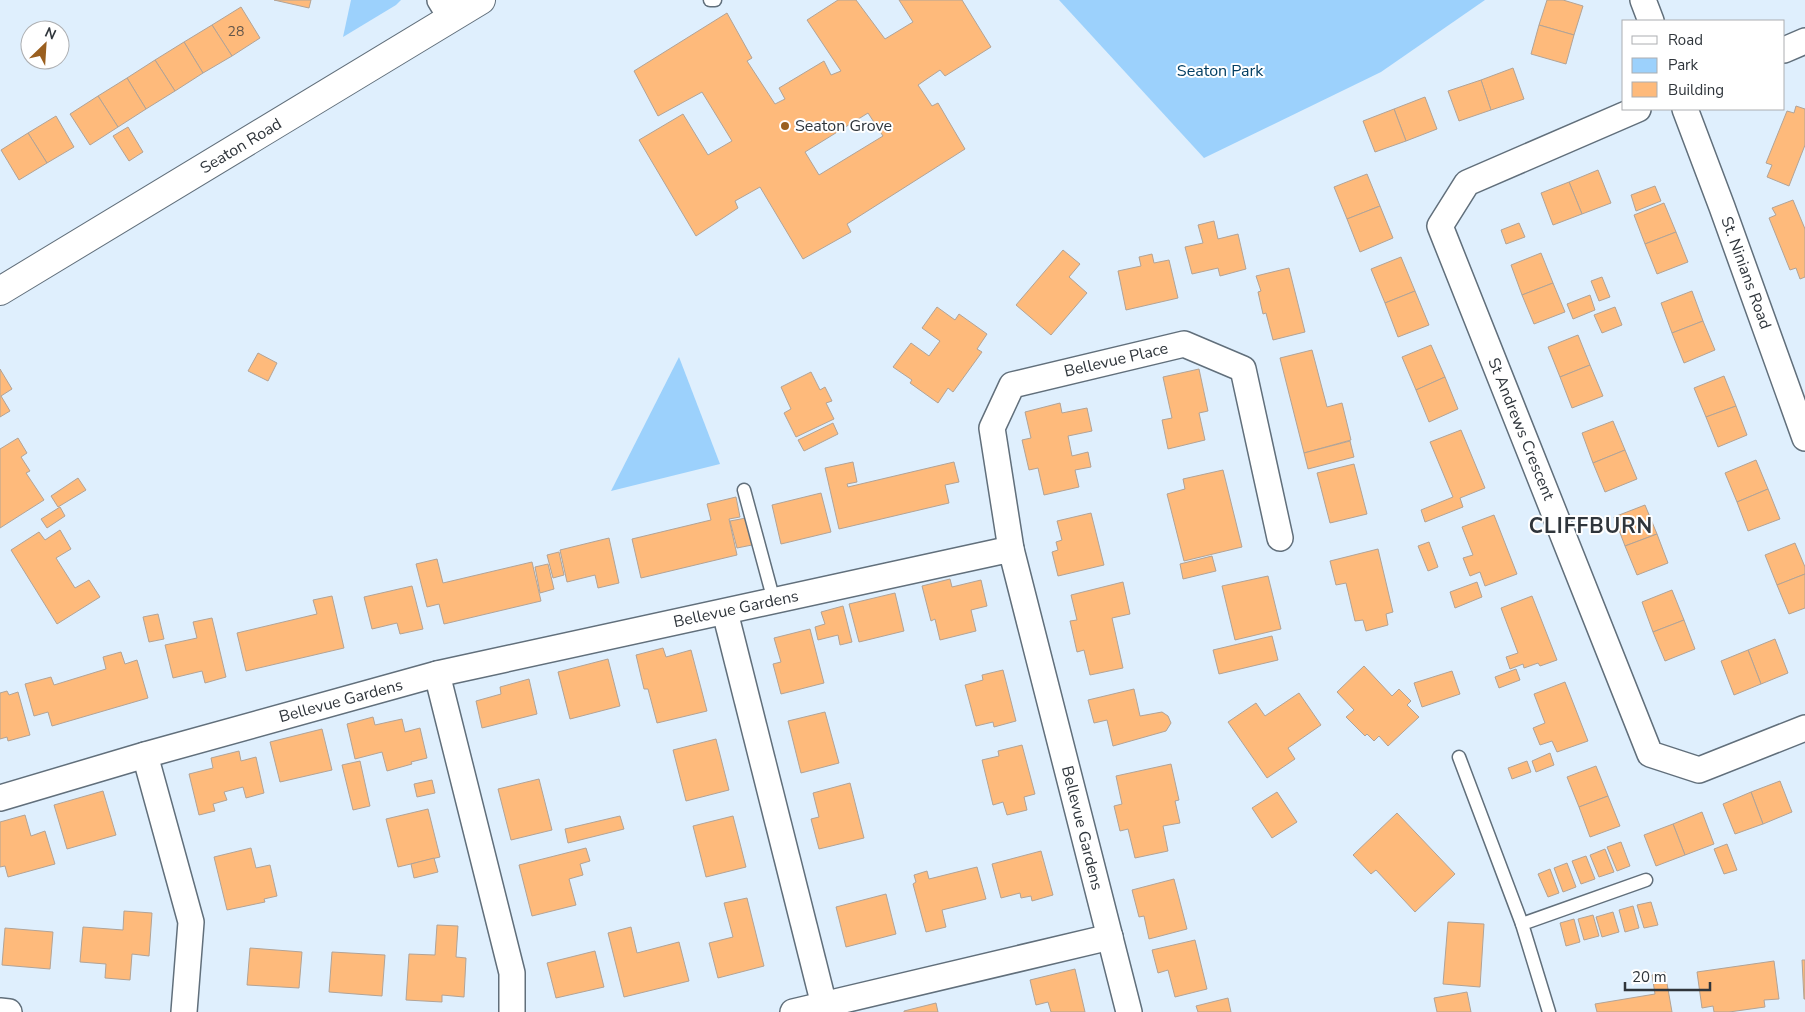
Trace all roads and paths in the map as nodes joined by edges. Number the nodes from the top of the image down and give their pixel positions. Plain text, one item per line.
1 (481, 0) edge
2 (710, 0) edge
3 (715, 0) edge
4 (1642, 0) edge
5 (445, 9) edge
6 (1651, 20) edge
7 (1805, 41) edge
8 (1785, 50) edge
9 (1636, 110) edge
10 (1684, 110) edge
11 (0, 291) edge
12 (1805, 438) edge
13 (744, 490) dead end
14 (1280, 538) dead end
15 (1011, 549) junction
16 (774, 601) junction
17 (725, 612) junction
18 (437, 674) junction
19 (1805, 728) edge
20 (145, 755) junction
21 (1459, 757) dead end
22 (0, 798) edge
23 (1646, 880) dead end
24 (1522, 924) junction
25 (1110, 937) junction
26 (824, 1005) junction
27 (0, 1011) edge
28 (9, 1012) edge
29 (184, 1012) edge
30 (512, 1012) edge
31 (793, 1012) edge
32 (1129, 1012) edge
33 (1549, 1012) edge

1 - 5 street, Seaton Road
2 - 3 lane
4 - 6 street
5 - 11 street, Seaton Road
7 - 8 street
9 - 19 street, St Andrews Crescent
10 - 12 street, St. Ninians Road
13 - 16 lane
14 - 15 street, Bellevue Place
15 - 16 street, Bellevue Gardens
15 - 25 street, Bellevue Gardens
16 - 17 street, Bellevue Gardens
17 - 18 street, Bellevue Gardens
17 - 26 street
18 - 20 street, Bellevue Gardens
18 - 30 street
20 - 22 street, Bellevue Gardens
20 - 29 street
21 - 24 lane
23 - 24 lane
24 - 33 lane
25 - 26 street
25 - 32 street, Bellevue Gardens
26 - 31 street
27 - 28 street

